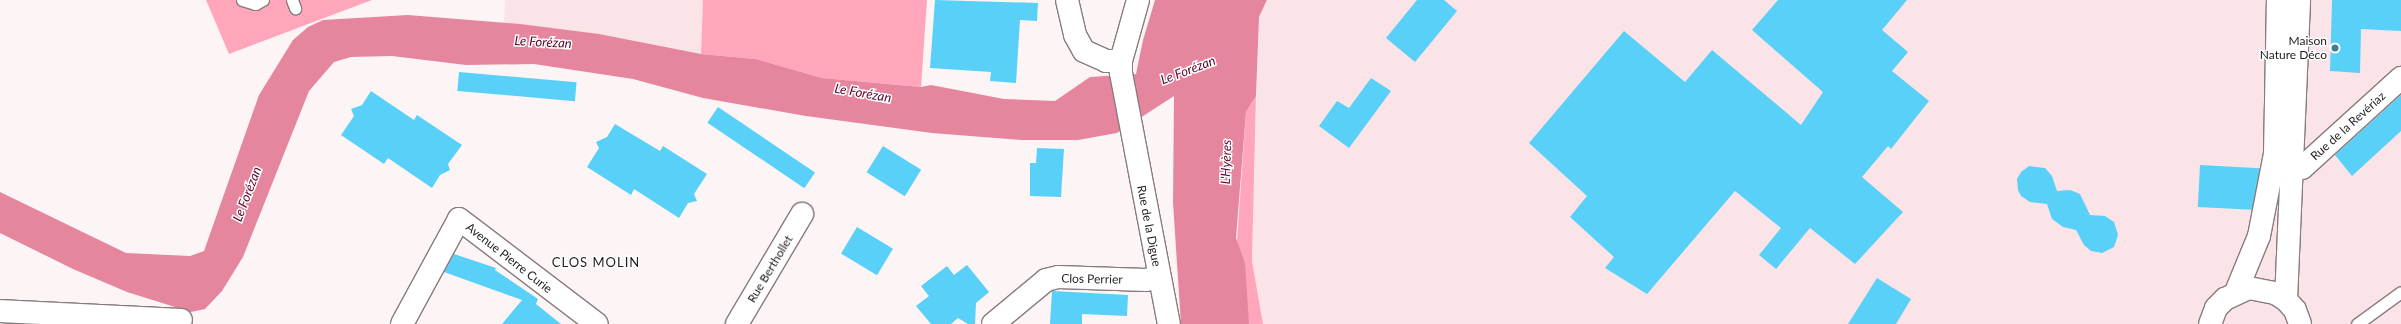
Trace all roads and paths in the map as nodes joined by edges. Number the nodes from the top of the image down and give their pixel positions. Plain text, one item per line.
1 (242, 0) edge
2 (263, 0) edge
3 (1066, 0) edge
4 (1138, 0) edge
5 (2278, 0) edge
6 (2289, 0) edge
7 (2299, 0) edge
8 (1121, 67) junction
9 (2401, 78) edge
10 (2293, 171) junction
11 (802, 214) dead end
12 (1159, 277) junction
13 (2236, 292) junction
14 (2401, 292) edge
15 (2286, 300) junction
16 (0, 311) edge
17 (60, 319) edge
18 (181, 320) dead end
19 (402, 324) edge
20 (597, 324) edge
21 (737, 324) edge
22 (992, 324) edge
23 (1169, 324) edge
24 (2210, 324) edge
25 (2300, 324) edge
26 (2357, 324) edge

1 - 2 lane
3 - 8 street
4 - 8 street
5 - 13 street
6 - 10 street
7 - 10 street
8 - 12 street, Rue de la Digue
9 - 10 street, Rue de la Revériaz
10 - 15 street
11 - 21 street, Rue Berthollet
12 - 22 street, Clos Perrier
12 - 23 street, Rue de la Digue
13 - 15 street
13 - 24 street
14 - 26 lane
15 - 25 street
16 - 17 street
17 - 18 street
19 - 20 street, Avenue Pierre Curie

